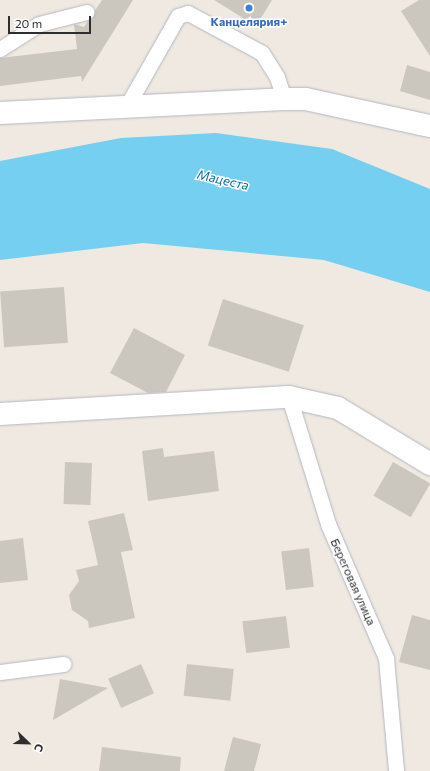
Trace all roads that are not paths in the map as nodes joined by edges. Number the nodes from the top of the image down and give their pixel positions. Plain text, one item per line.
1 (86, 12) dead end
2 (0, 48) edge
3 (284, 98) junction
4 (128, 104) junction
5 (0, 113) edge
6 (430, 126) edge
7 (290, 397) junction
8 (0, 414) edge
9 (430, 464) edge
10 (63, 664) dead end
11 (0, 672) edge
12 (396, 771) edge

1 - 2 lane
3 - 4 street
3 - 4 lane
3 - 6 street
4 - 5 street
7 - 8 street
7 - 9 street
7 - 12 lane, Береговая улица
10 - 11 lane

